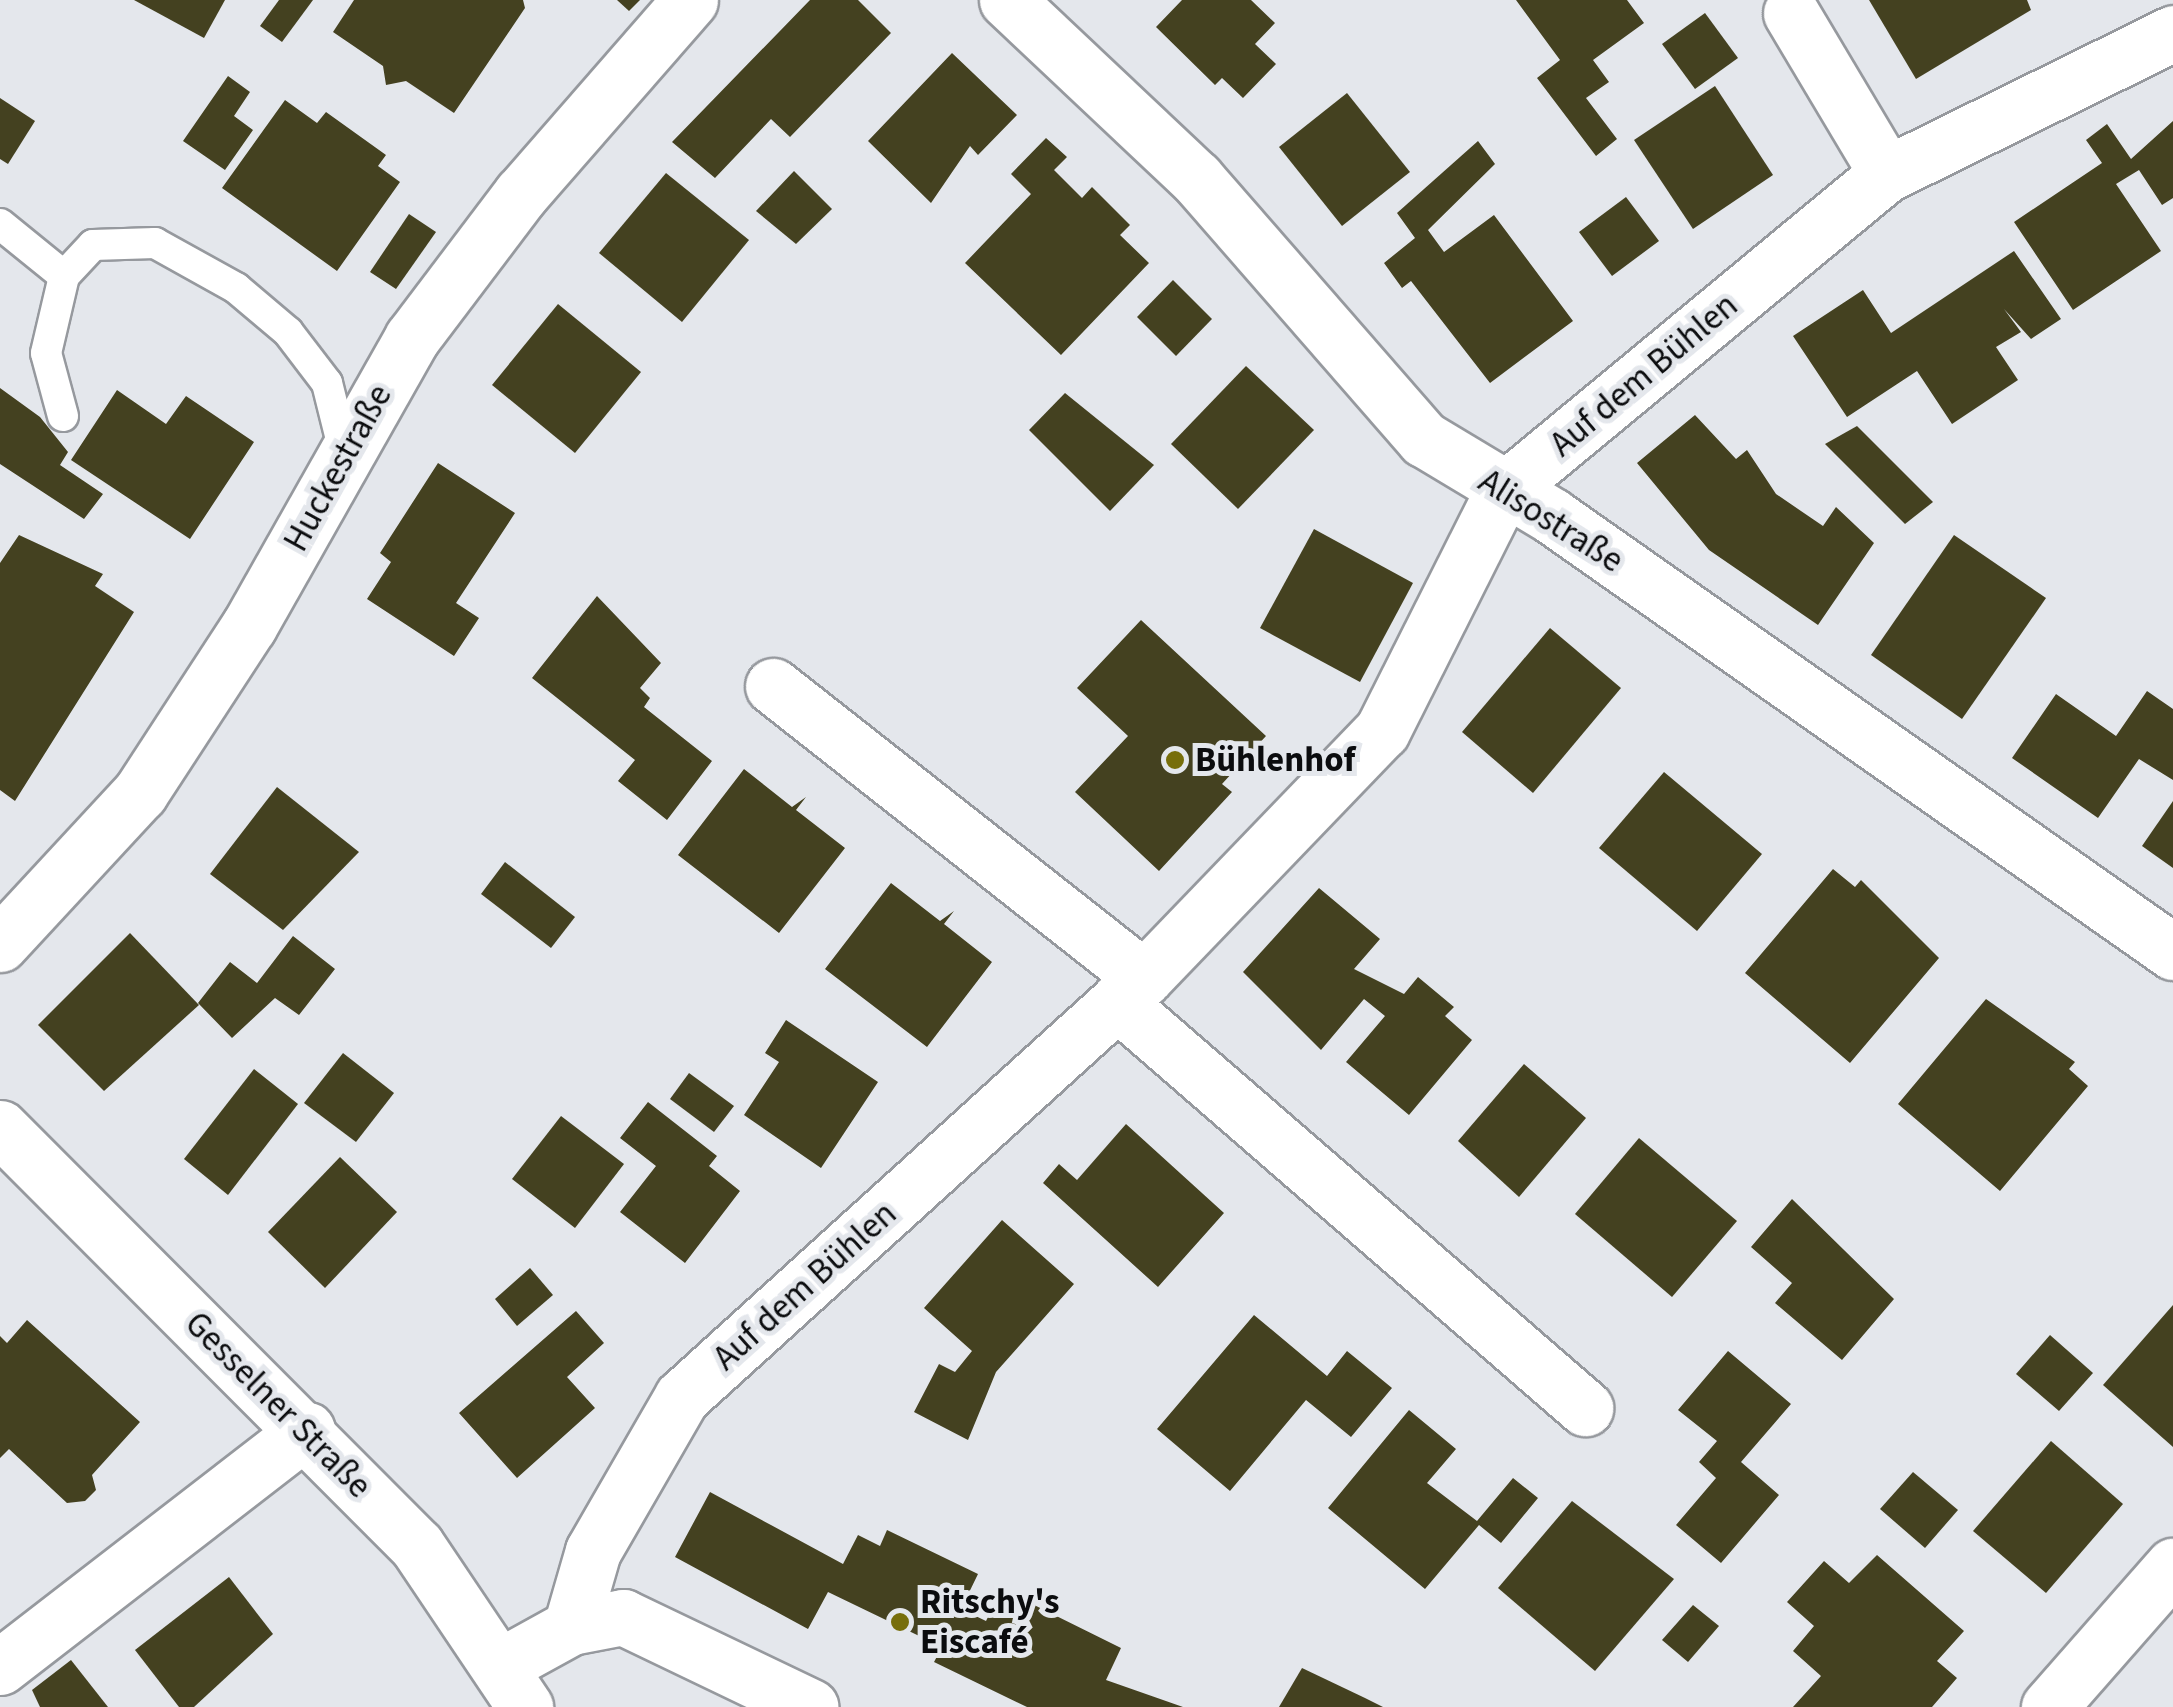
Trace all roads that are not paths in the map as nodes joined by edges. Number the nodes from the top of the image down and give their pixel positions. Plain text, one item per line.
1 (690, 0) edge
2 (1007, 0) edge
3 (1791, 13) dead end
4 (2173, 34) edge
5 (1887, 174) junction
6 (0, 224) edge
7 (64, 276) junction
8 (64, 416) dead end
9 (345, 454) junction
10 (1502, 492) junction
11 (773, 686) dead end
12 (0, 944) edge
13 (2173, 952) edge
14 (1130, 990) junction
15 (0, 1128) edge
16 (1585, 1408) dead end
17 (307, 1430) junction
18 (2173, 1566) edge
19 (571, 1626) junction
20 (0, 1667) edge
21 (514, 1686) edge
22 (811, 1707) edge
23 (2050, 1707) edge

1 - 9 street, Huckestraße
2 - 10 street, Alisostraße
3 - 5 street
4 - 5 street, Auf dem Bühlen
5 - 10 street, Auf dem Bühlen
6 - 7 lane
7 - 8 lane
7 - 9 lane
9 - 12 street, Huckestraße
10 - 13 street, Alisostraße
10 - 14 street, Auf dem Bühlen
11 - 14 street
14 - 16 street
14 - 19 street, Auf dem Bühlen
15 - 17 street, Gesselner Straße
17 - 20 street
17 - 21 street, Gesselner Straße
18 - 23 street
19 - 21 street
19 - 22 street

